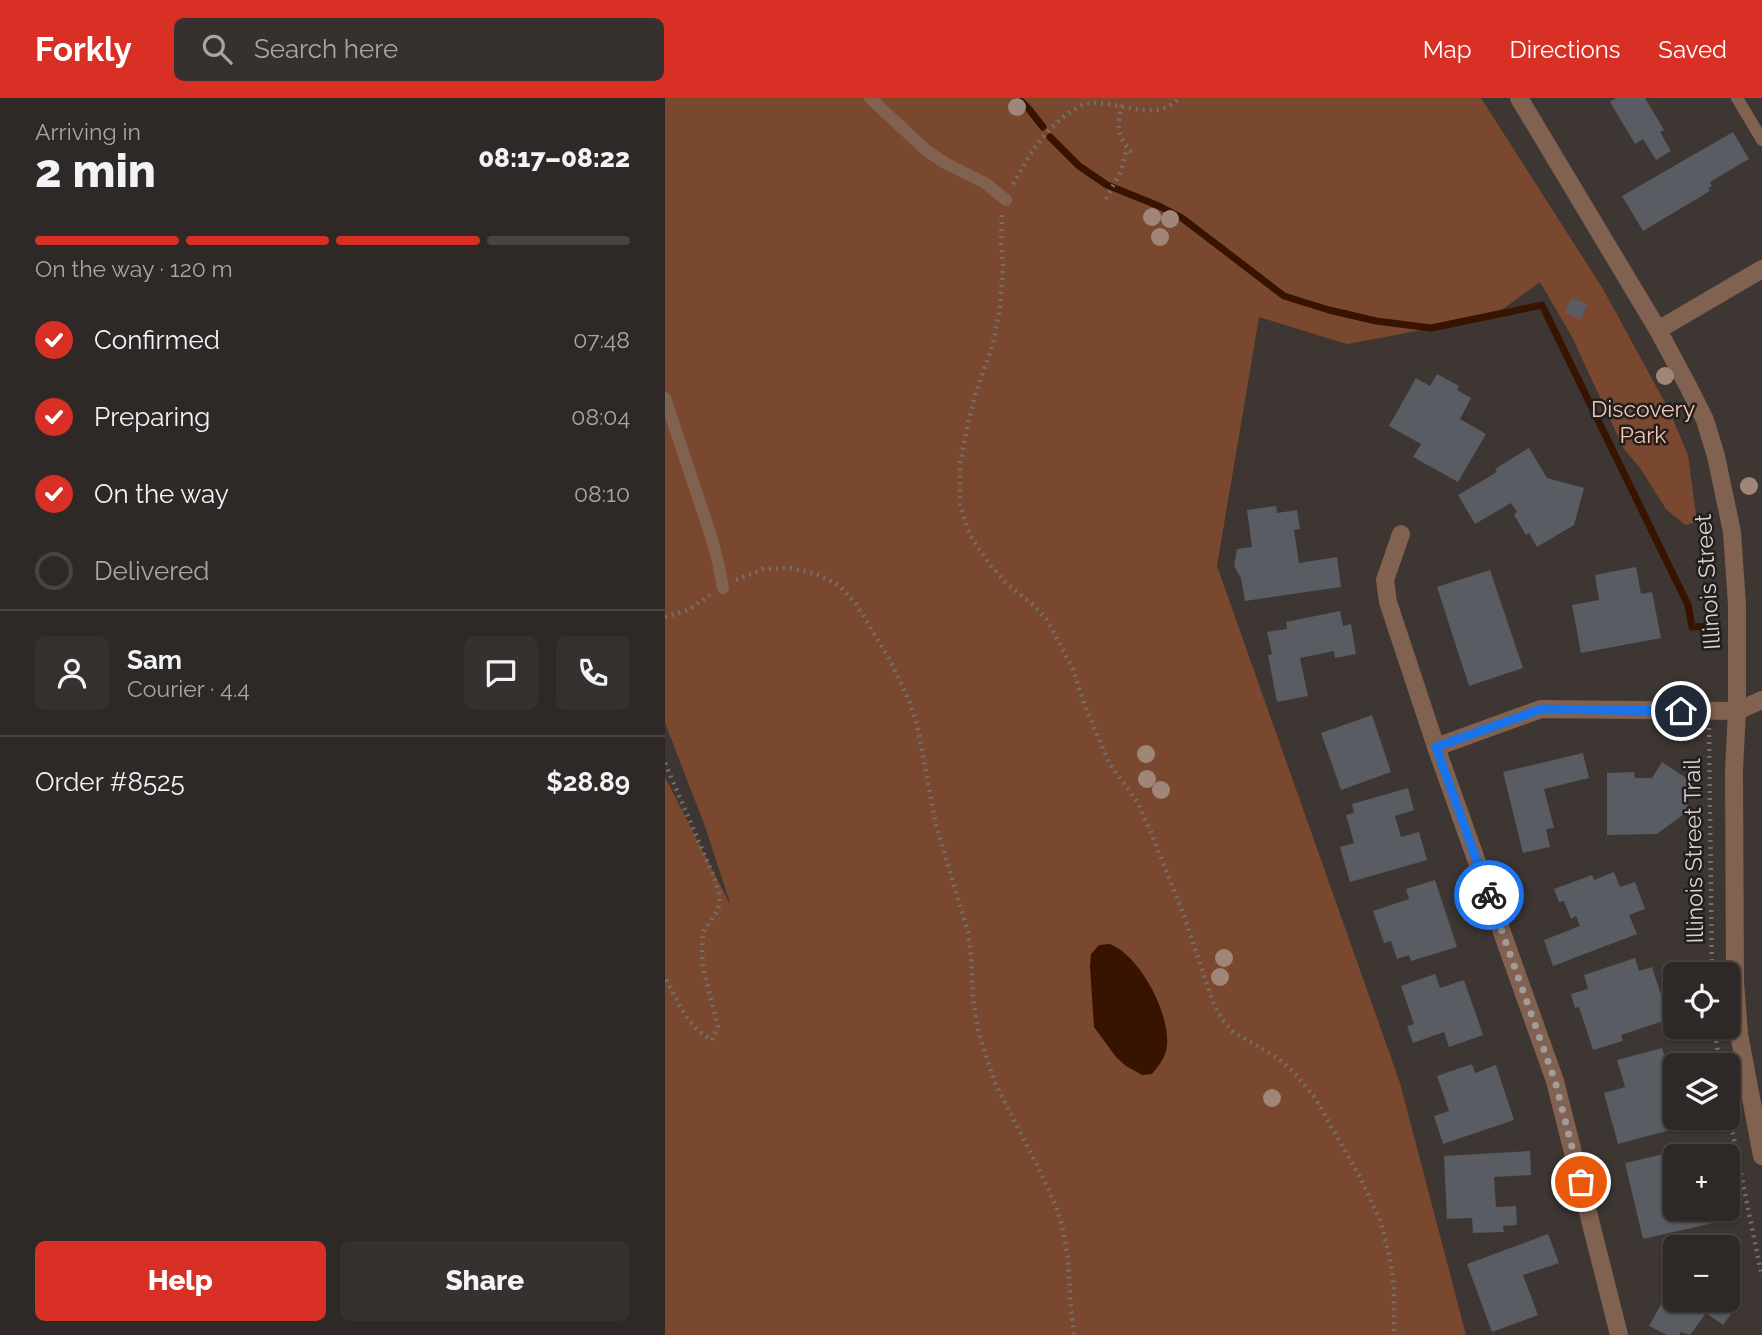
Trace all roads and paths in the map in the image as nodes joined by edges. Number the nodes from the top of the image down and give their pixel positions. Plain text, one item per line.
1 (870, 98) edge
2 (1180, 98) edge
3 (1519, 98) edge
4 (1737, 98) edge
5 (1122, 105) junction
6 (1762, 140) edge
7 (1106, 199) dead end
8 (1006, 200) junction
9 (1762, 269) edge
10 (1658, 330) junction
11 (665, 398) edge
12 (1401, 534) dead end
13 (723, 588) junction
14 (665, 617) edge
15 (1762, 701) edge
16 (1737, 711) junction
17 (1709, 727) dead end
18 (1436, 747) junction
19 (665, 763) edge
20 (1712, 962) edge
21 (665, 977) edge
22 (1732, 1130) edge
23 (1762, 1156) edge
24 (1762, 1277) edge
25 (1075, 1335) edge
26 (1394, 1335) edge
27 (1619, 1335) edge

1 - 8 lane
2 - 5 path
3 - 10 street, Illinois Street
4 - 6 lane
5 - 7 path
5 - 8 path
8 - 26 path
9 - 10 street
10 - 16 street, Illinois Street
11 - 13 lane
12 - 18 street
13 - 14 path
13 - 25 path
15 - 16 street
16 - 18 street
16 - 23 street, Illinois Street
17 - 20 path, Illinois Street Trail
18 - 27 street
19 - 21 path
22 - 24 path

